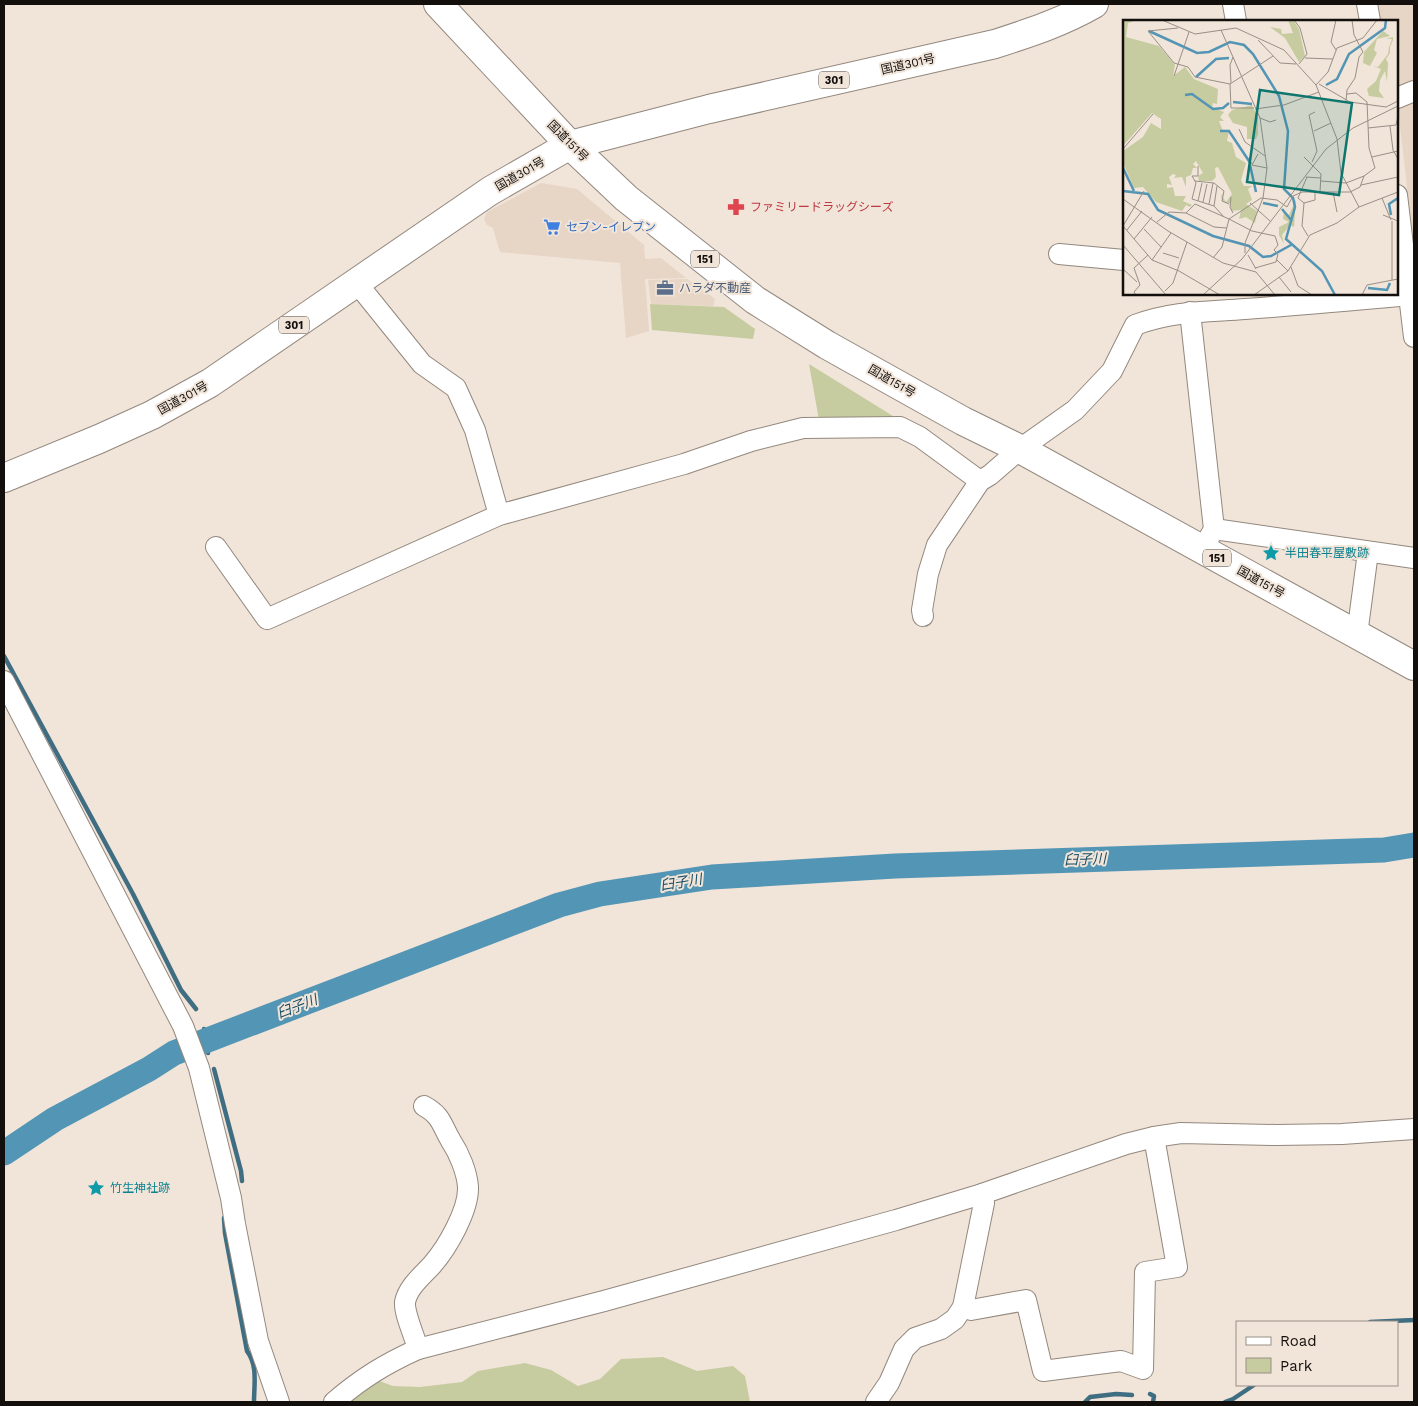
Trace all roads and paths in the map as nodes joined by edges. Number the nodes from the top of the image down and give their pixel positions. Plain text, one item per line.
1 (438, 4) edge
2 (1094, 4) edge
3 (1233, 4) edge
4 (1367, 4) edge
5 (1236, 20) edge
6 (1370, 20) edge
7 (1414, 91) edge
8 (1398, 98) edge
9 (570, 145) junction
10 (1398, 203) edge
11 (1059, 254) dead end
12 (1123, 260) edge
13 (356, 282) junction
14 (1410, 295) junction
15 (1242, 302) edge
16 (1190, 312) junction
17 (1414, 337) edge
18 (1020, 450) junction
19 (4, 478) edge
20 (980, 481) junction
21 (499, 514) junction
22 (1208, 539) junction
23 (216, 547) dead end
24 (1368, 552) junction
25 (1414, 558) edge
26 (923, 616) dead end
27 (1357, 635) junction
28 (1414, 666) edge
29 (4, 681) edge
30 (424, 1106) dead end
31 (1414, 1129) edge
32 (1154, 1137) junction
33 (982, 1194) junction
34 (963, 1306) junction
35 (418, 1349) junction
36 (279, 1402) edge
37 (334, 1402) edge
38 (876, 1402) edge

1 - 9 highway, 国道151号 / 151
2 - 9 highway, 国道301号 / 301
3 - 5 street
4 - 6 street
7 - 8 street
9 - 13 highway, 国道301号 / 301
9 - 18 highway, 国道151号 / 151
10 - 14 street
11 - 12 street
13 - 19 highway, 国道301号 / 301
13 - 21 street
14 - 15 street
14 - 17 street
15 - 16 street
16 - 18 street
16 - 22 street
18 - 20 street
18 - 22 highway, 国道151号 / 151
20 - 21 street
20 - 26 street
21 - 23 street
22 - 24 street
22 - 27 highway, 国道151号 / 151
24 - 25 street
24 - 27 street
27 - 28 highway, 国道151号 / 151
29 - 36 street
30 - 35 street
31 - 32 street
32 - 33 street
32 - 34 street
33 - 34 street
33 - 35 street
34 - 38 street
35 - 37 street

